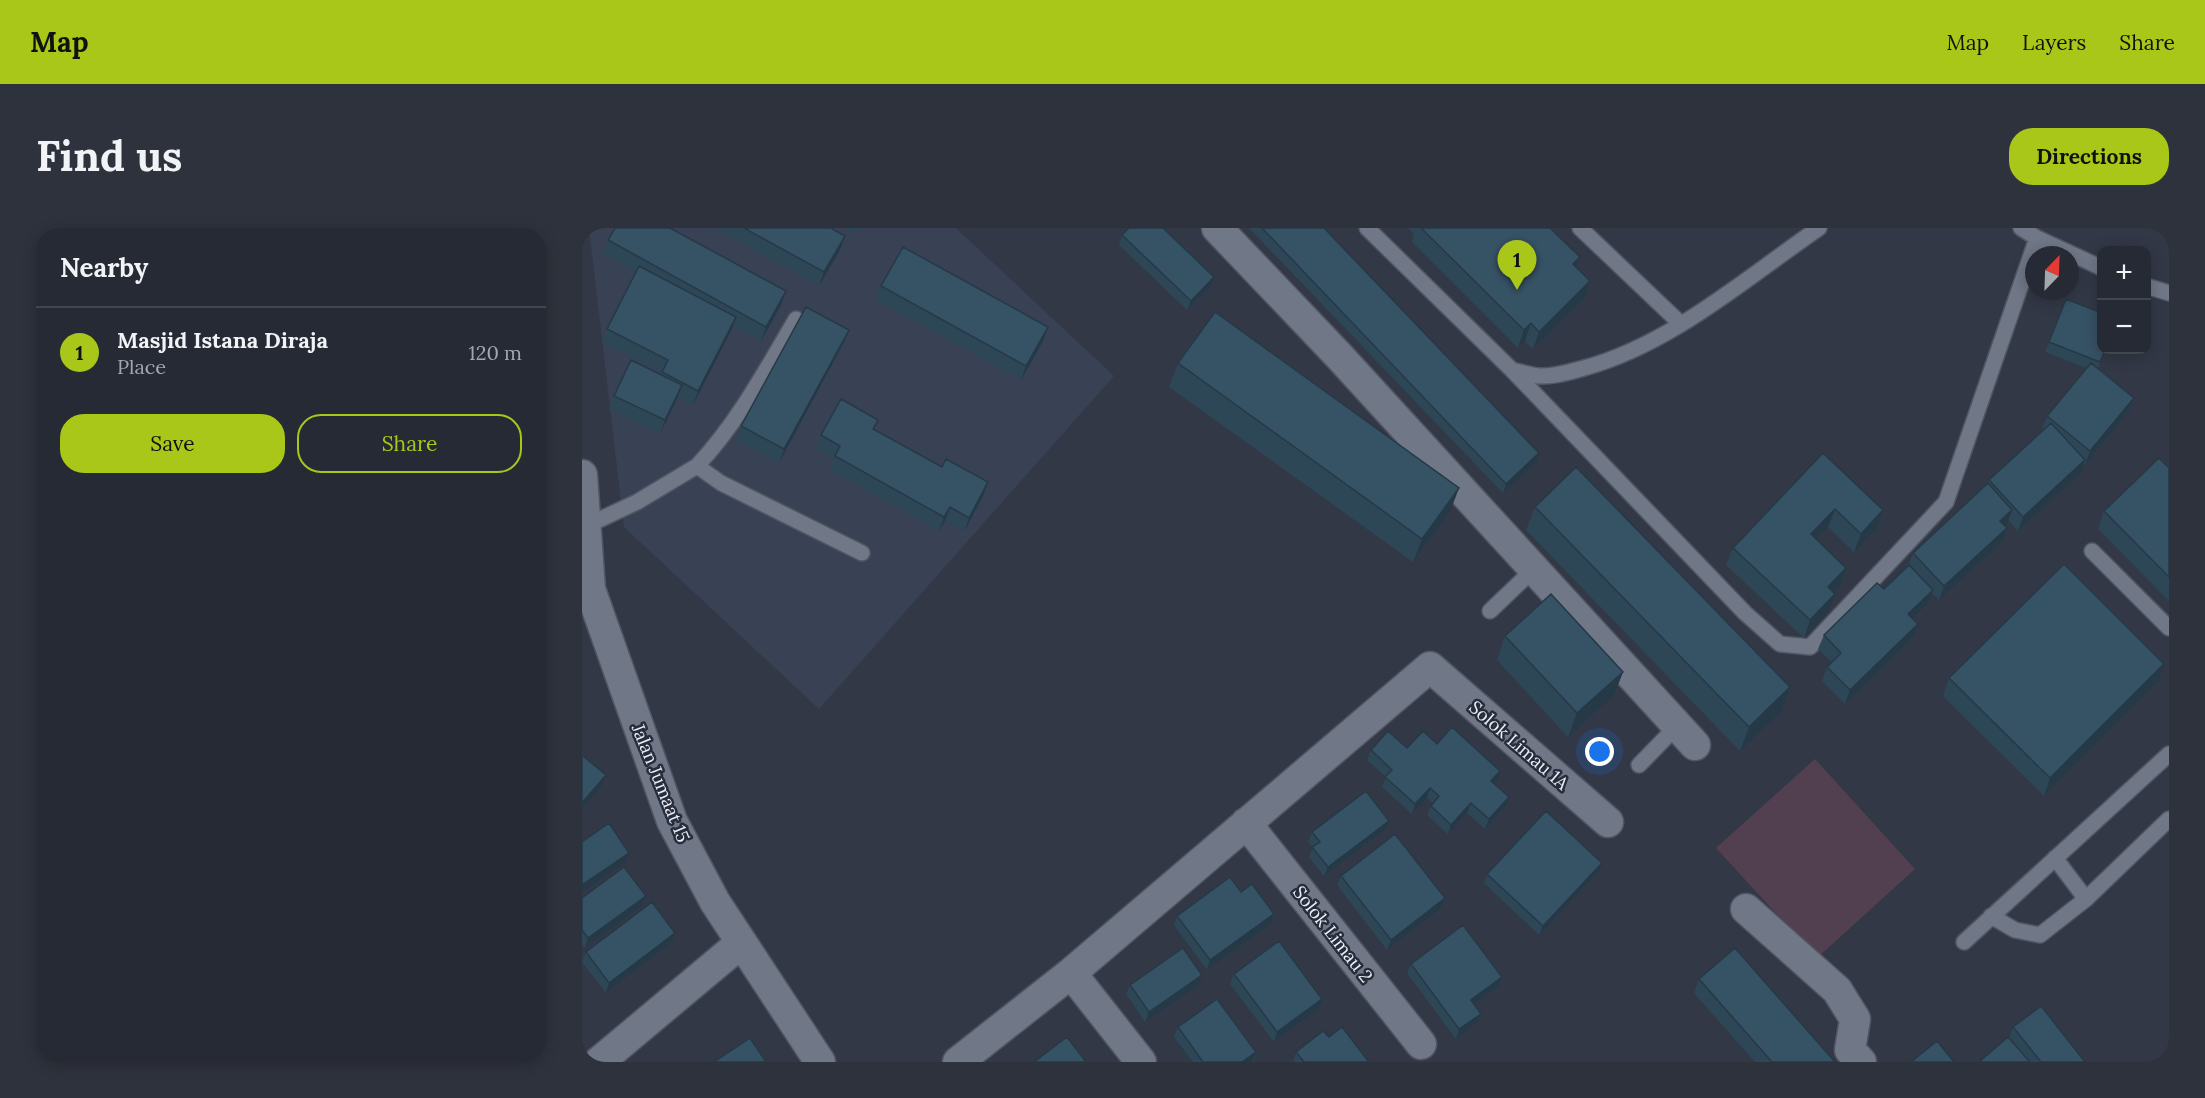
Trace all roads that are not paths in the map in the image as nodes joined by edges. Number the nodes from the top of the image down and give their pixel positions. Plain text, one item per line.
1 (1217, 228) edge
2 (1367, 228) edge
3 (1580, 228) edge
4 (1819, 228) edge
5 (2022, 228) edge
6 (2037, 238) junction
7 (2097, 266) edge
8 (2151, 288) edge
9 (2169, 293) edge
10 (796, 319) dead end
11 (1681, 324) junction
12 (1512, 370) junction
13 (697, 466) junction
14 (582, 475) edge
15 (586, 526) junction
16 (2092, 551) dead end
17 (862, 553) dead end
18 (1534, 569) junction
19 (586, 592) edge
20 (1490, 611) dead end
21 (2169, 628) edge
22 (1686, 736) joint
23 (2169, 754) edge
24 (1639, 765) dead end
25 (2169, 819) edge
26 (1608, 822) dead end
27 (1246, 823) junction
28 (2055, 858) junction
29 (2086, 899) junction
30 (1746, 909) dead end
31 (1991, 916) junction
32 (1964, 942) dead end
33 (741, 943) junction
34 (1071, 973) junction
35 (1421, 1044) dead end
36 (582, 1055) edge
37 (587, 1062) edge
38 (599, 1062) edge
39 (820, 1062) edge
40 (958, 1062) edge
41 (1141, 1062) edge
42 (1861, 1062) edge

1 - 18 street
2 - 12 lane
3 - 11 lane
4 - 11 lane
5 - 6 lane
6 - 7 lane
6 - 12 lane
8 - 9 lane
10 - 13 lane
11 - 12 lane
13 - 15 lane
13 - 17 lane
14 - 15 street, Jalan Jumaat 15
15 - 19 street, Jalan Jumaat 15
16 - 21 lane
18 - 20 lane
18 - 22 street
19 - 33 street, Jalan Jumaat 15
22 - 24 lane
23 - 28 lane
25 - 29 lane
26 - 27 street, Solok Limau 1A
27 - 34 street
27 - 35 street, Solok Limau 2
28 - 29 lane
28 - 31 lane
29 - 31 lane
30 - 42 street
31 - 32 lane
33 - 38 street
33 - 39 street, Jalan Jumaat 15
34 - 40 street
34 - 41 street
36 - 37 street

